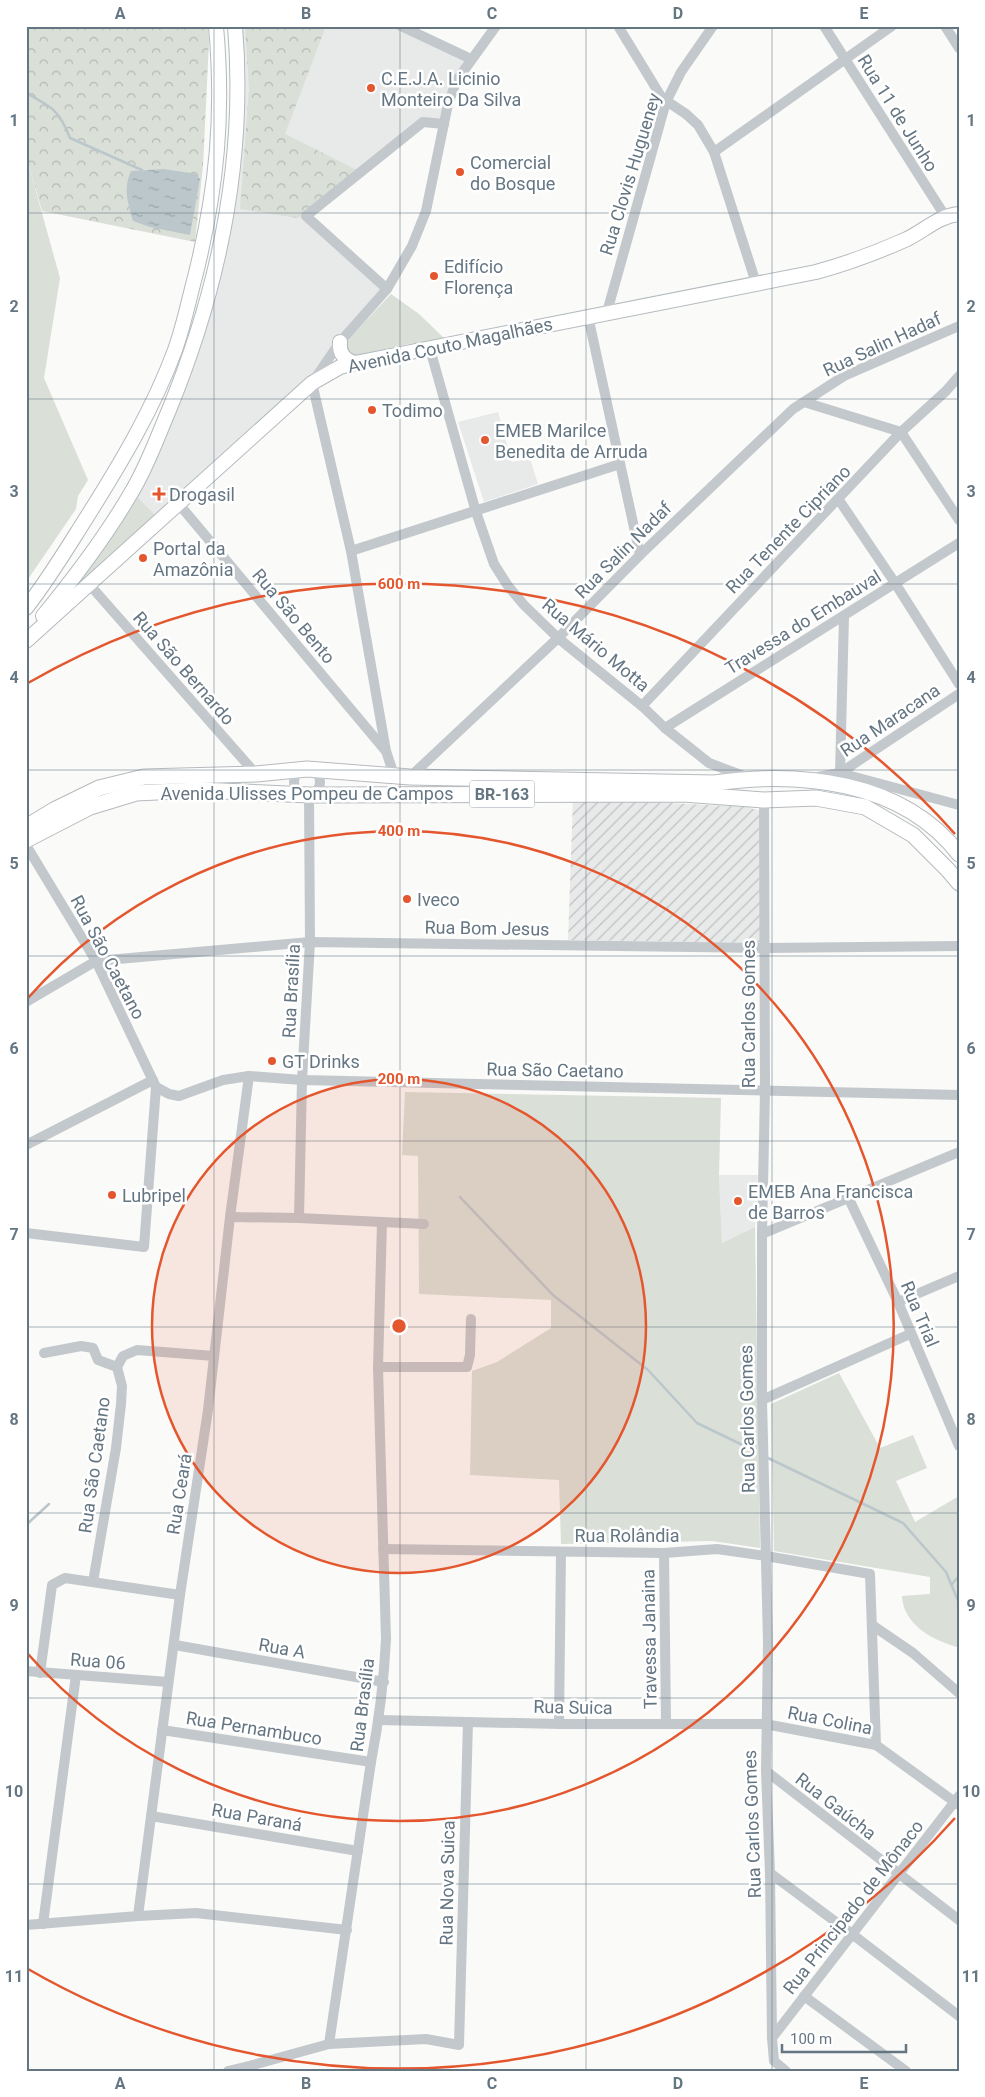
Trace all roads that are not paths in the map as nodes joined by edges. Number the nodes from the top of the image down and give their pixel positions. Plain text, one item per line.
1 (216, 26) edge
2 (236, 26) edge
3 (401, 26) edge
4 (496, 26) edge
5 (618, 26) edge
6 (713, 26) edge
7 (824, 26) edge
8 (892, 26) edge
9 (945, 26) edge
10 (959, 48) edge
11 (471, 59) junction
12 (846, 60) junction
13 (666, 102) junction
14 (444, 124) junction
15 (714, 152) junction
16 (953, 213) edge
17 (756, 283) junction
18 (387, 289) junction
19 (607, 312) junction
20 (588, 316) junction
21 (959, 326) edge
22 (340, 342) junction
23 (430, 349) junction
24 (355, 363) junction
25 (959, 376) edge
26 (312, 383) junction
27 (804, 402) junction
28 (793, 409) joint
29 (902, 432) junction
30 (620, 464) junction
31 (839, 500) junction
32 (178, 503) junction
33 (476, 512) junction
34 (959, 520) edge
35 (959, 543) edge
36 (351, 551) junction
37 (640, 555) junction
38 (895, 583) junction
39 (89, 584) junction
40 (26, 608) edge
41 (844, 616) junction
42 (26, 635) edge
43 (558, 638) junction
44 (26, 641) edge
45 (959, 684) edge
46 (959, 694) edge
47 (642, 706) junction
48 (665, 728) junction
49 (386, 750) junction
50 (709, 762) junction
51 (307, 769) junction
52 (840, 773) junction
53 (256, 774) junction
54 (394, 775) junction
55 (410, 777) junction
56 (750, 778) junction
57 (807, 780) junction
58 (714, 783) junction
59 (308, 795) junction
60 (764, 800) junction
61 (959, 805) edge
62 (26, 827) edge
63 (26, 840) edge
64 (26, 845) edge
65 (959, 854) edge
66 (959, 883) edge
67 (310, 942) junction
68 (959, 946) edge
69 (765, 948) junction
70 (96, 961) junction
71 (26, 1002) edge
72 (249, 1076) junction
73 (302, 1080) junction
74 (154, 1084) junction
75 (765, 1090) junction
76 (959, 1095) edge
77 (28, 1140) edge
78 (959, 1152) edge
79 (848, 1197) junction
80 (230, 1217) junction
81 (299, 1218) junction
82 (382, 1222) junction
83 (424, 1224) dead end
84 (26, 1233) edge
85 (762, 1234) junction
86 (959, 1276) edge
87 (898, 1302) junction
88 (471, 1319) dead end
89 (910, 1334) junction
90 (44, 1352) dead end
91 (214, 1356) junction
92 (117, 1367) junction
93 (378, 1367) junction
94 (762, 1400) junction
95 (957, 1435) edge
96 (959, 1446) edge
97 (383, 1549) junction
98 (560, 1552) junction
99 (664, 1553) junction
100 (766, 1556) junction
101 (93, 1582) junction
102 (180, 1595) junction
103 (872, 1625) junction
104 (175, 1646) junction
105 (26, 1671) edge
106 (40, 1673) junction
107 (76, 1675) junction
108 (168, 1682) junction
109 (384, 1682) junction
110 (959, 1693) edge
111 (379, 1720) junction
112 (468, 1722) junction
113 (559, 1724) junction
114 (666, 1724) junction
115 (766, 1724) junction
116 (162, 1730) junction
117 (876, 1745) junction
118 (371, 1762) junction
119 (766, 1772) junction
120 (957, 1801) edge
121 (151, 1816) junction
122 (358, 1851) junction
123 (770, 1873) junction
124 (898, 1874) junction
125 (138, 1916) junction
126 (959, 1920) edge
127 (43, 1924) junction
128 (26, 1925) edge
129 (347, 1930) junction
130 (852, 1934) junction
131 (804, 1996) junction
132 (959, 2016) edge
133 (772, 2038) junction
134 (329, 2044) junction
135 (252, 2068) edge
136 (228, 2071) edge
137 (786, 2071) edge
138 (906, 2071) edge

1 - 40 main road
2 - 42 main road
3 - 11 street
4 - 11 street
5 - 13 street
6 - 13 street, Rua Clovis Hugueney
7 - 12 street, Rua 11 de Junho
8 - 12 street
9 - 10 street
11 - 14 street
12 - 15 street
12 - 16 street, Rua 11 de Junho
13 - 15 street
13 - 19 street, Rua Clovis Hugueney
14 - 18 street
14 - 18 street
15 - 17 street
16 - 17 main road, Avenida Couto Magalhães
17 - 19 main road, Avenida Couto Magalhães
18 - 22 street
19 - 20 main road, Avenida Couto Magalhães
20 - 23 main road, Avenida Couto Magalhães
20 - 30 street
21 - 27 street, Rua Salin Hadaf
22 - 24 main road
22 - 26 street
23 - 24 main road, Avenida Couto Magalhães
23 - 33 street, Rua Mário Motta
24 - 26 main road, Avenida Couto Magalhães
25 - 29 street, Rua Tenente Cipriano
26 - 32 main road, Avenida Couto Magalhães
26 - 36 street
27 - 28 street, Rua Salin Hadaf
27 - 29 street
28 - 37 street, Rua Salin Nadaf
29 - 31 street, Rua Tenente Cipriano
29 - 34 street
30 - 33 street
30 - 37 street
31 - 38 street
31 - 47 street, Rua Tenente Cipriano
32 - 39 main road, Avenida Couto Magalhães
32 - 49 street, Rua São Bento
33 - 36 street
33 - 43 street, Rua Mário Motta
35 - 38 street, Travessa do Embauval
36 - 49 street
37 - 43 street, Rua Salin Nadaf
38 - 41 street, Travessa do Embauval
38 - 45 street
39 - 44 main road, Avenida Couto Magalhães
39 - 53 street, Rua São Bernardo
41 - 48 street, Travessa do Embauval
41 - 52 street
43 - 47 street, Rua Mário Motta
43 - 55 street, Rua Salin Nadaf
46 - 52 street, Rua Maracana
47 - 48 street, Rua Mário Motta
48 - 50 street, Rua Mário Motta
49 - 54 street
50 - 56 street, Rua Mário Motta
50 - 58 street
51 - 53 main road, Avenida Ulisses Pompeu de Campos / BR-163
51 - 54 main road, Avenida Ulisses Pompeu de Campos / BR-163
51 - 59 street
51 - 59 street
52 - 57 street
52 - 61 street
53 - 62 main road, Avenida Ulisses Pompeu de Campos / BR-163
54 - 55 main road, Avenida Ulisses Pompeu de Campos / BR-163
55 - 58 main road, Avenida Ulisses Pompeu de Campos / BR-163
56 - 57 main road, Avenida Ulisses Pompeu de Campos / BR-163
56 - 58 main road, Avenida Ulisses Pompeu de Campos / BR-163
56 - 60 main road
57 - 65 main road, Avenida Ulisses Pompeu de Campos / BR-163
59 - 60 main road, Avenida Ulisses Pompeu de Campos / BR-163
59 - 63 main road, Avenida Ulisses Pompeu de Campos / BR-163
59 - 67 street, Rua Brasília
60 - 66 main road, Avenida Ulisses Pompeu de Campos / BR-163
60 - 69 street, Rua Carlos Gomes
64 - 70 street, Rua São Caetano
67 - 69 street, Rua Bom Jesus
67 - 70 street, Rua Bom Jesus
67 - 73 street, Rua Brasília
68 - 69 street, Rua Bom Jesus
69 - 75 street, Rua Carlos Gomes
70 - 71 street, Rua Bom Jesus
70 - 74 street, Rua São Caetano
72 - 73 street, Rua São Caetano
72 - 74 street, Rua São Caetano
72 - 80 street, Rua Ceará
73 - 75 street, Rua São Caetano
73 - 81 street, Rua Brasília
74 - 77 street
74 - 84 street, Rua São Caetano
75 - 76 street, Rua São Caetano
75 - 85 street, Rua Carlos Gomes
78 - 79 street
79 - 85 street
79 - 87 street, Rua Trial
80 - 81 street
80 - 91 street, Rua Ceará
81 - 82 street
82 - 83 street
82 - 93 street, Rua Brasília
85 - 94 street, Rua Carlos Gomes
86 - 87 street
87 - 89 street, Rua Trial
88 - 93 street
89 - 94 street
89 - 95 street, Rua Trial
90 - 92 street
91 - 92 street
91 - 102 street, Rua Ceará
92 - 101 street, Rua São Caetano
93 - 97 street, Rua Brasília
94 - 100 street, Rua Carlos Gomes
95 - 96 street, Rua Trial
97 - 98 street, Rua Rolândia
97 - 109 street, Rua Brasília
98 - 99 street, Rua Rolândia
98 - 113 street
99 - 100 street, Rua Rolândia
99 - 114 street, Travessa Janaina
100 - 103 street, Rua Rolândia
100 - 115 street, Rua Carlos Gomes
101 - 102 street
101 - 106 street
102 - 104 street, Rua Ceará
103 - 110 street
103 - 117 street
104 - 108 street, Rua Ceará
104 - 109 street, Rua A
105 - 106 street, Rua 06
106 - 107 street, Rua 06
107 - 108 street, Rua 06
107 - 127 street
108 - 116 street, Rua Ceará
109 - 111 street, Rua Brasília
111 - 112 street, Rua Suica
111 - 118 street, Rua Brasília
112 - 113 street, Rua Suica
112 - 134 street, Rua Nova Suica
113 - 114 street, Rua Suica
114 - 115 street, Rua Suica
115 - 117 street, Rua Colina
115 - 119 street, Rua Carlos Gomes
116 - 118 street, Rua Pernambuco
116 - 121 street, Rua Ceará
117 - 120 street, Rua Colina
118 - 122 street, Rua Brasília
119 - 123 street, Rua Carlos Gomes
119 - 124 street, Rua Gaúcha
120 - 124 street, Rua Principado de Mônaco
121 - 122 street, Rua Paraná
121 - 125 street, Rua Ceará
122 - 129 street, Rua Brasília
123 - 130 street
123 - 133 street, Rua Carlos Gomes
124 - 126 street, Rua Gaúcha
124 - 130 street, Rua Principado de Mônaco
125 - 127 street
125 - 129 street
127 - 128 street
129 - 134 street, Rua Brasília
130 - 131 street, Rua Principado de Mônaco
130 - 132 street
131 - 133 street, Rua Principado de Mônaco
131 - 138 street
133 - 137 street, Rua Carlos Gomes
134 - 135 street
135 - 136 street

